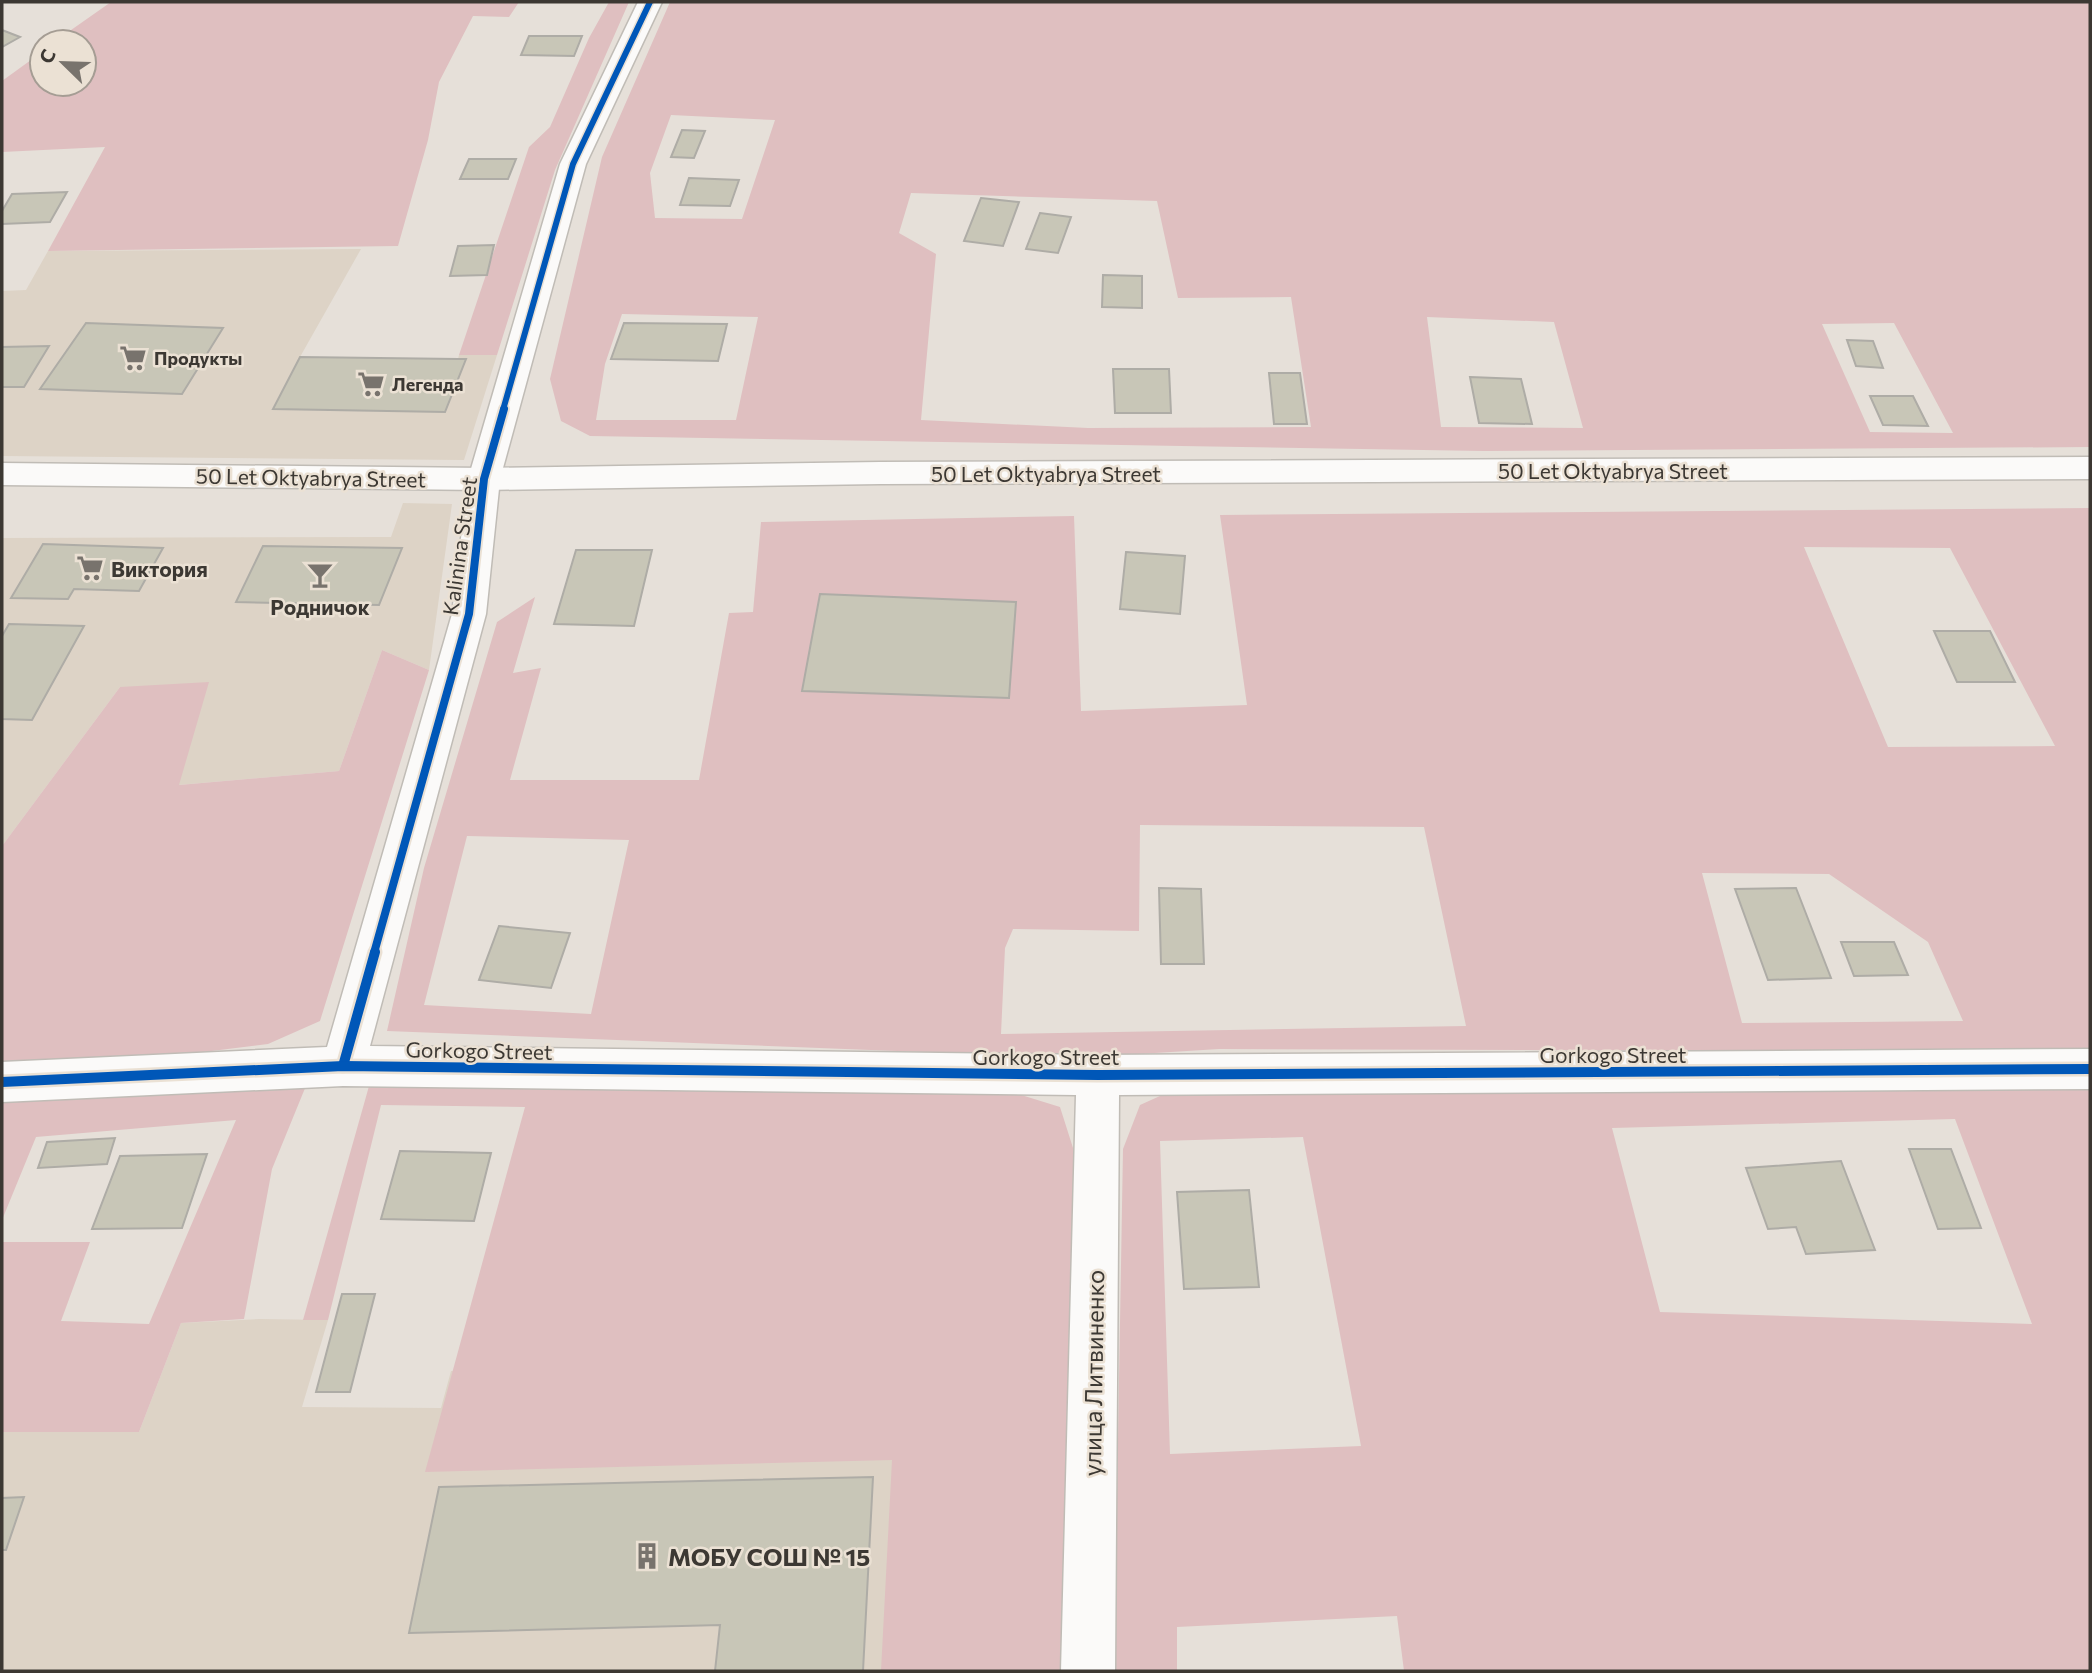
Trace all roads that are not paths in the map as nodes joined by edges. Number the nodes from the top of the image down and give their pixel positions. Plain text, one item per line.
1 (650, 2) edge
2 (2090, 468) edge
3 (2, 474) edge
4 (484, 479) junction
5 (343, 1066) junction
6 (2090, 1069) edge
7 (1098, 1075) junction
8 (2, 1082) edge
9 (1088, 1671) edge

1 - 4 street, Kalinina Street
2 - 4 street, 50 Let Oktyabrya Street
3 - 4 street, 50 Let Oktyabrya Street
4 - 5 street, Kalinina Street
5 - 7 street, Gorkogo Street
5 - 8 street, Gorkogo Street
6 - 7 street, Gorkogo Street
7 - 9 street, улица Литвиненко

